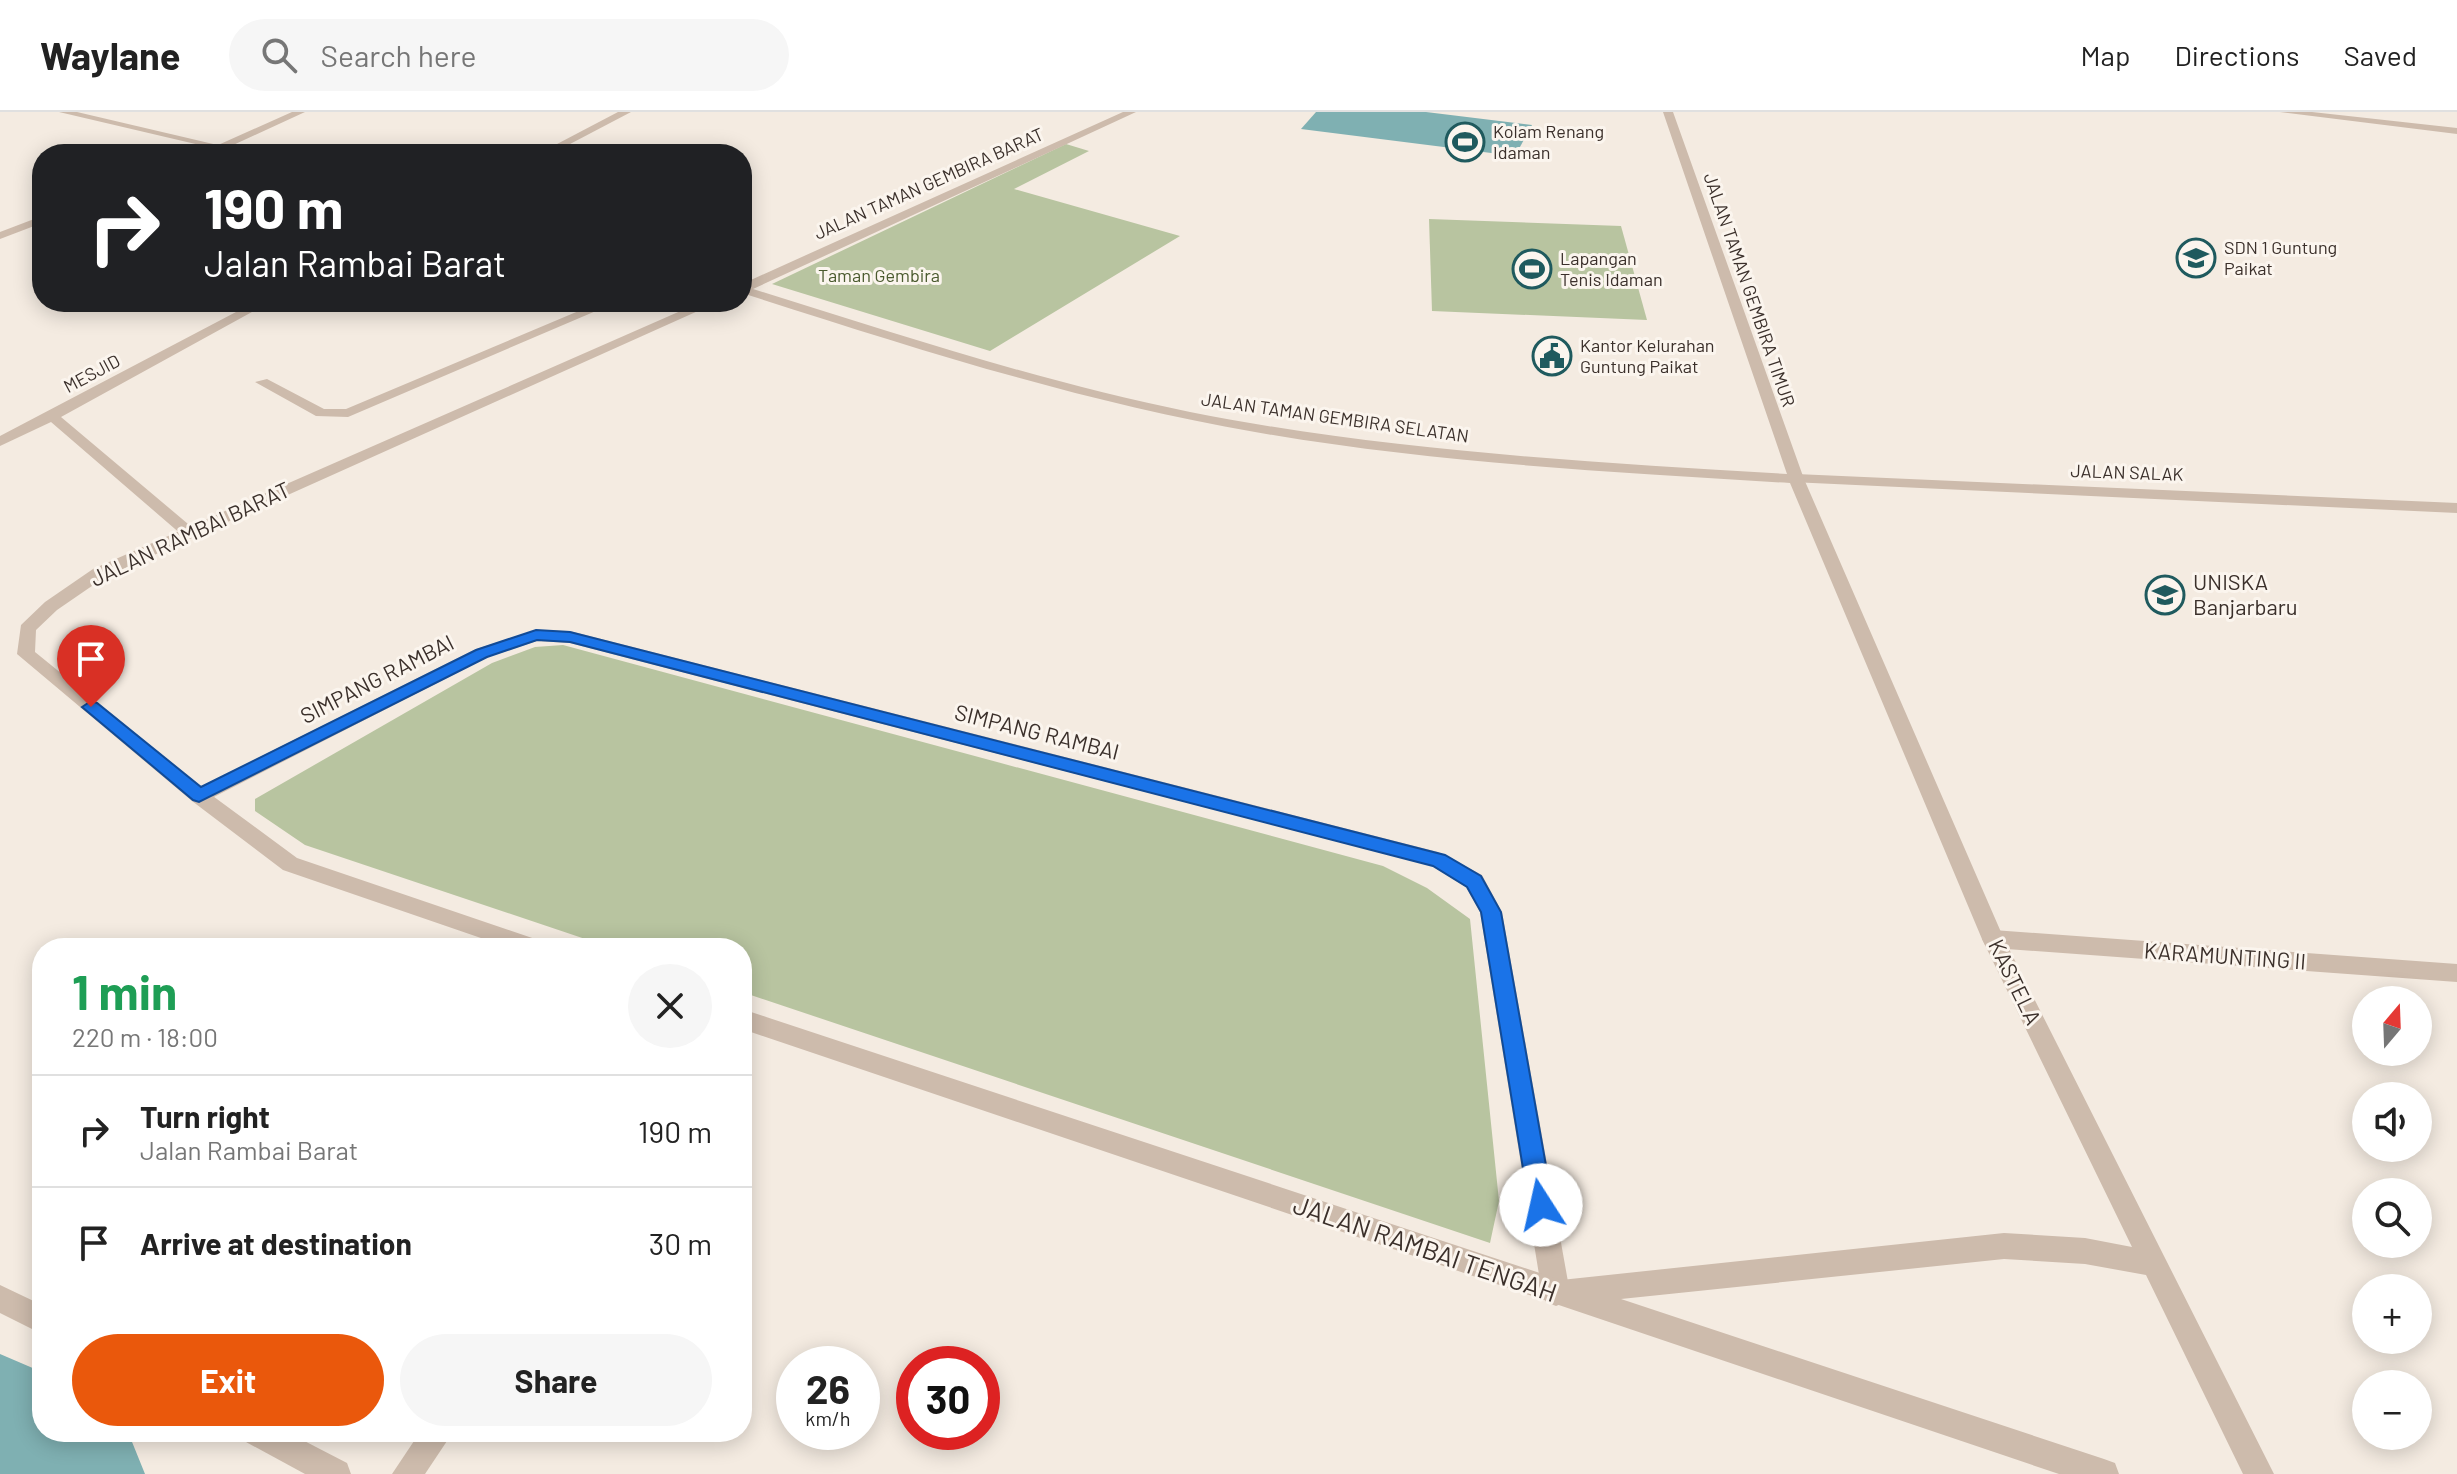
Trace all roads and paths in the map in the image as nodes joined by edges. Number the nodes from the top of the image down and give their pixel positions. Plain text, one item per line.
1 (64, 112) edge
2 (300, 112) edge
3 (626, 112) edge
4 (1131, 112) edge
5 (1668, 112) edge
6 (2285, 112) edge
7 (2456, 131) edge
8 (208, 144) edge
9 (228, 144) edge
10 (563, 144) edge
11 (32, 223) edge
12 (0, 236) edge
13 (752, 284) edge
14 (752, 292) edge
15 (245, 312) edge
16 (587, 312) edge
17 (689, 312) edge
18 (262, 382) dead end
19 (52, 416) junction
20 (0, 442) edge
21 (1796, 479) junction
22 (2457, 508) edge
23 (188, 532) junction
24 (199, 796) junction
25 (507, 938) edge
26 (1993, 939) junction
27 (2457, 973) edge
28 (752, 1024) edge
29 (2155, 1264) junction
30 (1556, 1293) junction
31 (0, 1298) edge
32 (32, 1315) edge
33 (275, 1442) edge
34 (431, 1442) edge
35 (336, 1474) edge
36 (407, 1474) edge
37 (2104, 1474) edge
38 (2259, 1474) edge

1 - 8 street
2 - 9 street
3 - 10 street
4 - 13 street, JALAN TAMAN GEMBIRA BARAT
5 - 21 street, JALAN TAMAN GEMBIRA TIMUR
6 - 7 street
11 - 12 street
14 - 21 street, JALAN TAMAN GEMBIRA SELATAN
15 - 19 street, MESJID
16 - 18 street
17 - 23 street, JALAN RAMBAI BARAT
19 - 20 street
19 - 23 street, MESJID
21 - 22 street, JALAN SALAK
21 - 26 street, KASTELA
23 - 24 street, JALAN RAMBAI BARAT
24 - 25 street, JALAN RAMBAI BARAT
24 - 30 street, SIMPANG RAMBAI
26 - 27 street, KARAMUNTING II
26 - 29 street, KASTELA
28 - 30 street, JALAN RAMBAI TENGAH
29 - 30 street
29 - 38 street, KASTELA
30 - 37 street, JALAN RAMBAI TENGAH
31 - 32 street
33 - 35 street
34 - 36 street

